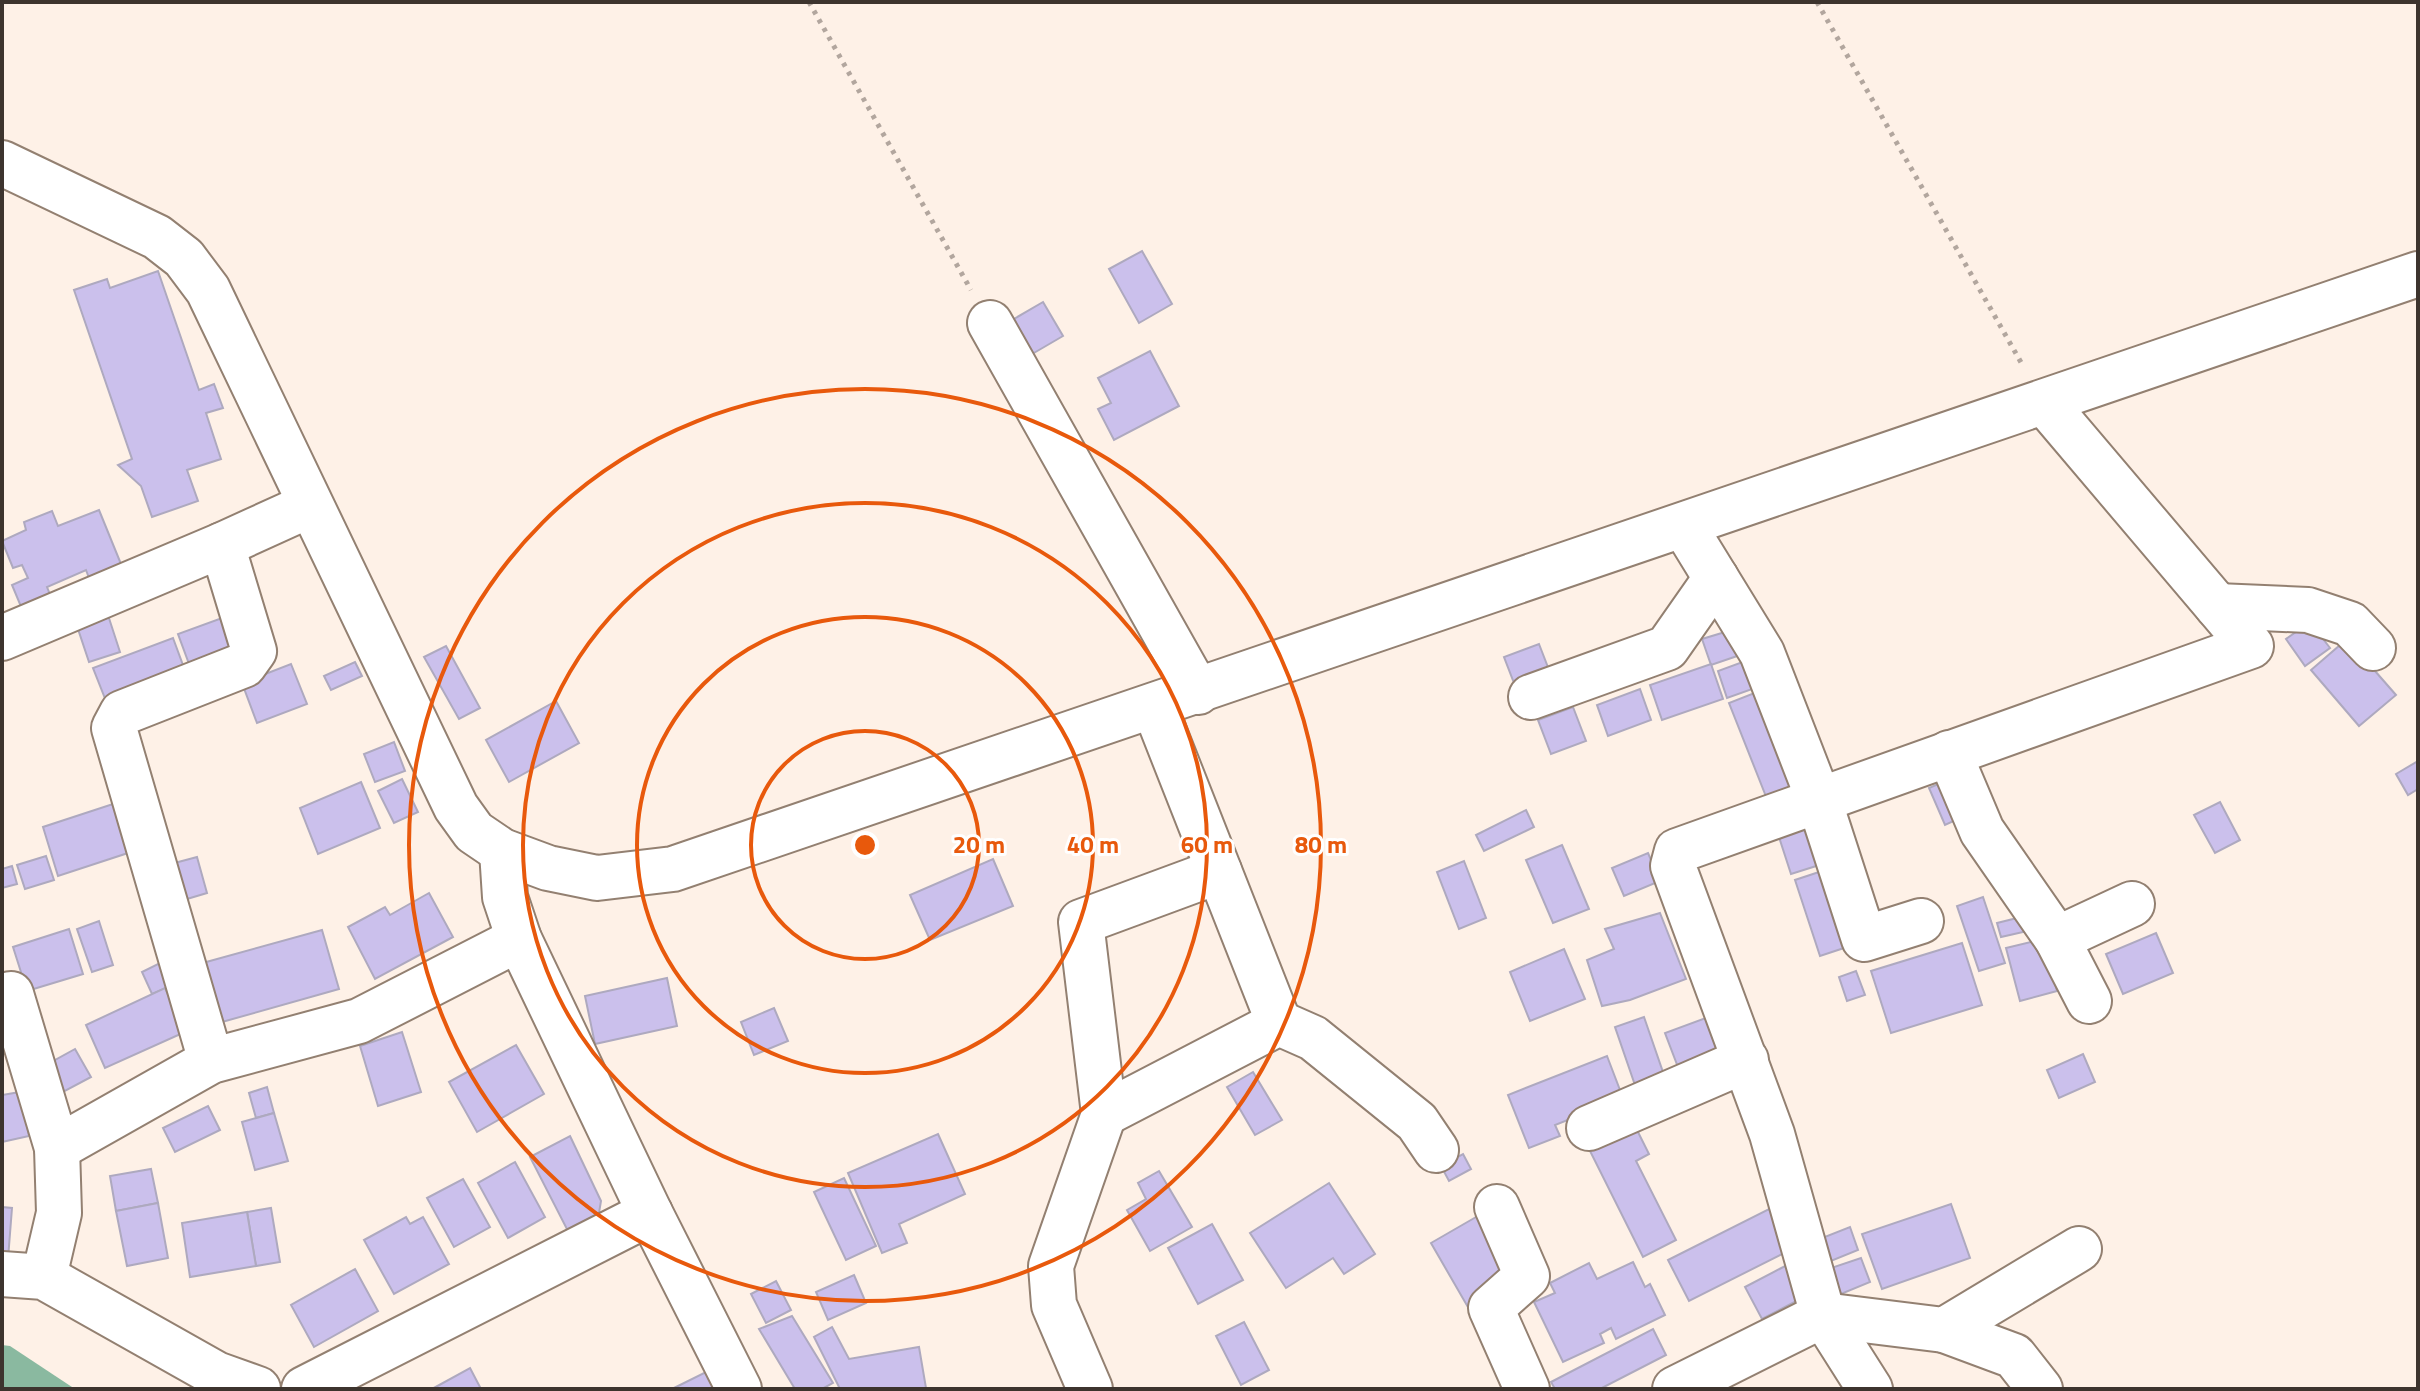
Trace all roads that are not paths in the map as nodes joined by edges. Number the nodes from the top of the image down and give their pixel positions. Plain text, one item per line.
1 (2, 163) edge
2 (2418, 274) edge
3 (990, 323) road end
4 (2044, 402) junction
5 (310, 505) junction
6 (1684, 526) junction
7 (222, 545) junction
8 (1716, 578) junction
9 (2217, 606) junction
10 (2, 638) edge
11 (2373, 648) dead end
12 (1198, 692) junction
13 (1531, 697) dead end
14 (1154, 706) junction
15 (1949, 753) junction
16 (1819, 800) junction
17 (502, 851) junction
18 (1219, 871) junction
19 (2132, 904) dead end
20 (1921, 921) dead end
21 (519, 939) junction
22 (2057, 939) junction
23 (2, 996) edge
24 (2089, 1001) dead end
25 (1279, 1023) junction
26 (1746, 1060) junction
27 (211, 1061) junction
28 (1104, 1114) junction
29 (1589, 1128) dead end
30 (57, 1148) junction
31 (1436, 1150) dead end
32 (1497, 1207) dead end
33 (650, 1213) junction
34 (2079, 1249) dead end
35 (23, 1276) edge
36 (1823, 1315) junction
37 (1944, 1330) junction
38 (1678, 1388) edge
39 (258, 1389) edge
40 (304, 1389) edge
41 (739, 1389) edge
42 (1090, 1389) edge
43 (1527, 1389) edge
44 (1870, 1389) edge
45 (2040, 1389) edge

1 - 5 street
2 - 4 street
3 - 12 street
4 - 6 street
4 - 9 street
5 - 7 street
5 - 17 street
6 - 8 street
6 - 12 street
7 - 10 street
7 - 27 street
8 - 13 street
8 - 16 street
9 - 11 street
9 - 15 street
12 - 14 street
14 - 17 street
14 - 18 street
15 - 16 street
15 - 22 street
16 - 20 street
16 - 26 street
17 - 21 street
18 - 25 street
18 - 28 street
19 - 22 street
21 - 27 street
21 - 33 street
22 - 24 street
23 - 30 street
25 - 28 street
25 - 31 street
26 - 29 street
26 - 36 street
27 - 30 street
28 - 42 street
30 - 35 street
32 - 43 street
33 - 40 street
33 - 41 street
34 - 37 street
35 - 39 street
36 - 37 street
36 - 38 street
36 - 44 street
37 - 45 street

